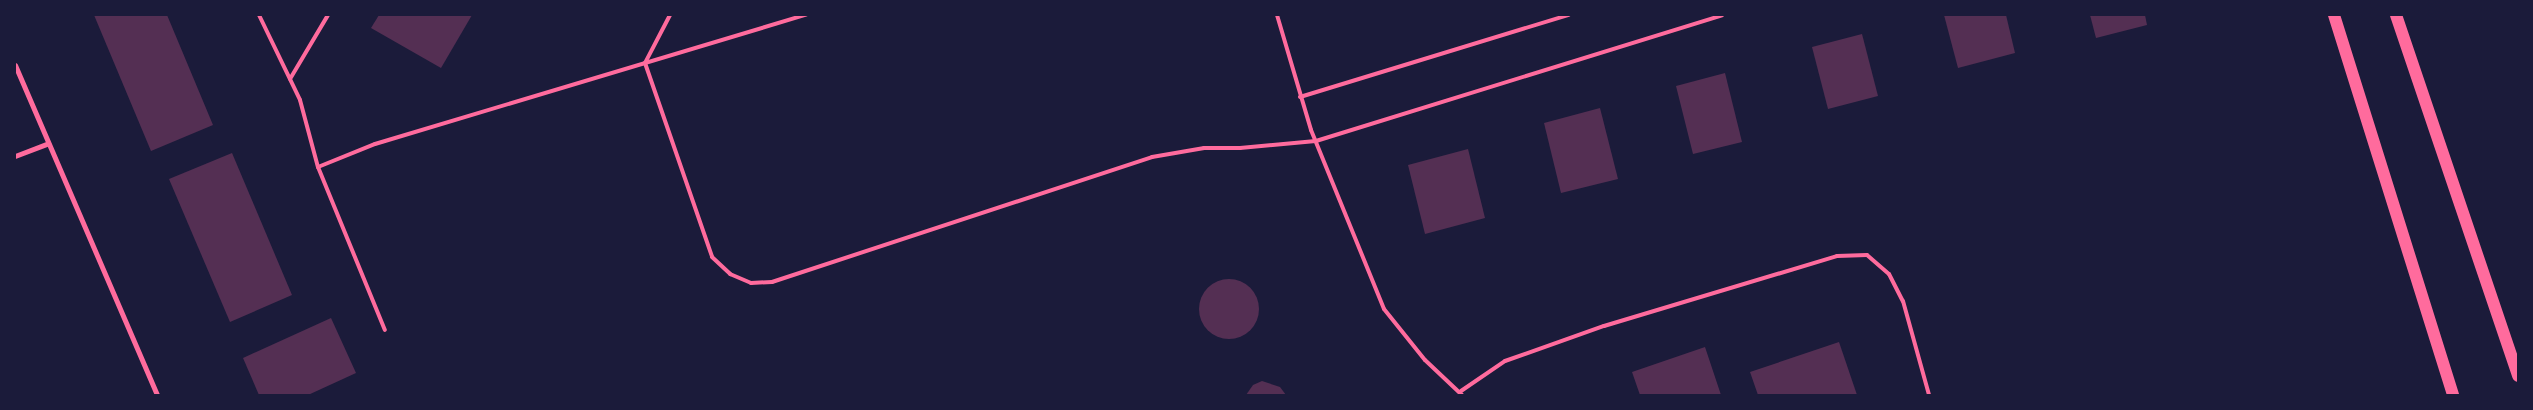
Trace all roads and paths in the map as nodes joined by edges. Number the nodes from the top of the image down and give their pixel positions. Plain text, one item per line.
1 (258, 15) edge
2 (328, 15) edge
3 (670, 15) edge
4 (806, 15) edge
5 (1277, 15) edge
6 (1569, 15) edge
7 (1722, 15) edge
8 (2334, 15) edge
9 (2396, 15) edge
10 (645, 63) junction
11 (15, 65) edge
12 (290, 79) junction
13 (1300, 97) junction
14 (1316, 141) junction
15 (47, 144) junction
16 (15, 156) edge
17 (318, 168) junction
18 (385, 330) dead end
19 (2518, 376) edge
20 (1461, 393) edge
21 (157, 395) edge
22 (1929, 395) edge
23 (2453, 395) edge

1 - 12 lane
2 - 12 lane
3 - 10 lane
4 - 10 lane
5 - 13 lane
6 - 13 lane
7 - 14 lane
8 - 23 main road
9 - 19 main road
10 - 14 lane
10 - 17 lane
11 - 15 street
12 - 17 lane
13 - 14 lane
14 - 20 lane
15 - 16 street
15 - 21 street
17 - 18 lane
20 - 22 lane

